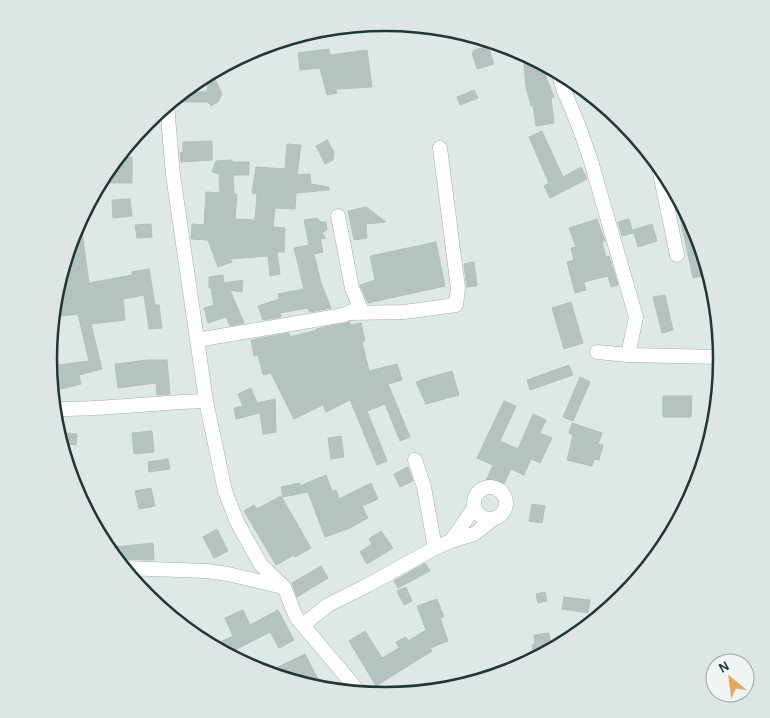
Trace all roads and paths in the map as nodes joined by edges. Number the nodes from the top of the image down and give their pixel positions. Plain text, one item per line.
1 (562, 83) edge
2 (168, 114) edge
3 (440, 148) dead end
4 (662, 184) edge
5 (338, 216) dead end
6 (677, 255) dead end
7 (350, 314) junction
8 (197, 340) junction
9 (597, 352) dead end
10 (628, 355) junction
11 (713, 357) edge
12 (206, 401) junction
13 (61, 409) edge
14 (415, 460) dead end
15 (474, 508) junction
16 (492, 520) junction
17 (451, 541) junction
18 (435, 548) junction
19 (133, 568) edge
20 (284, 587) junction
21 (303, 625) junction
22 (353, 685) edge

1 - 10 street
2 - 8 street
3 - 7 street
4 - 6 street
5 - 7 street
7 - 8 street
8 - 12 street
9 - 10 street
10 - 11 street
12 - 13 street
12 - 20 street
14 - 18 street
15 - 16 street
15 - 16 street
15 - 17 street
16 - 17 street
17 - 18 street
18 - 21 street
19 - 20 street
20 - 21 street
21 - 22 street

